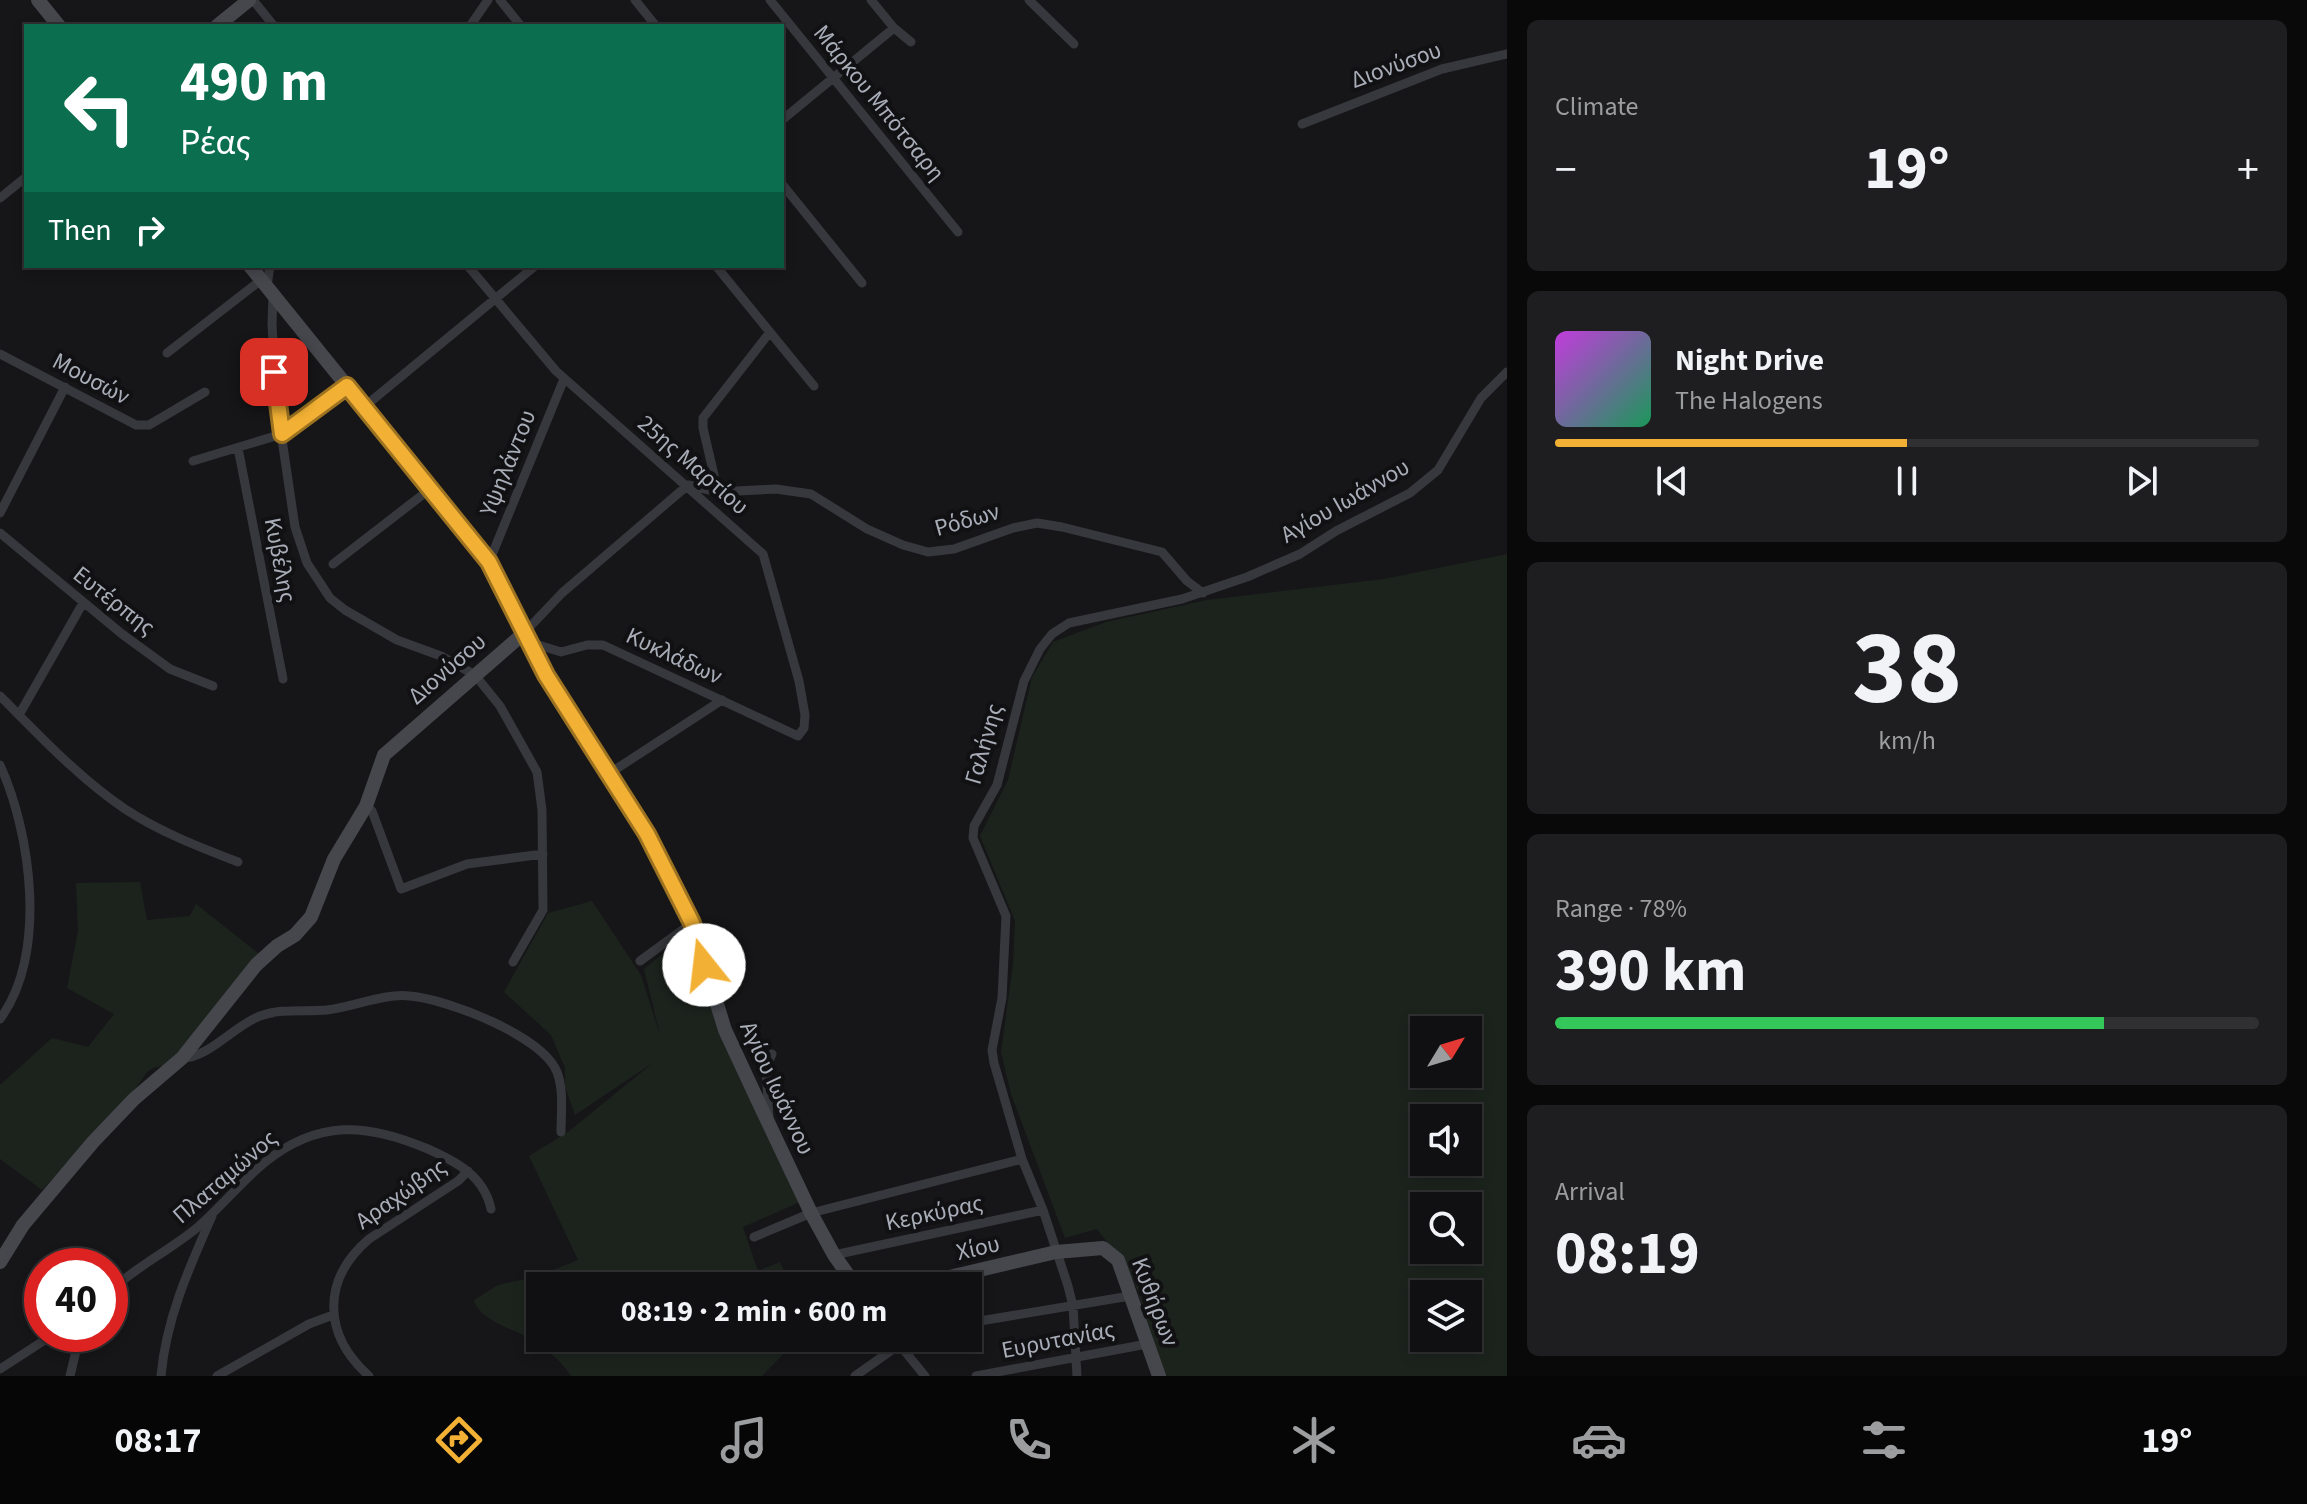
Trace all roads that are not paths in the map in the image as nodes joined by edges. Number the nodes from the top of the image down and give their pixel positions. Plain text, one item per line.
1 (38, 0) edge
2 (251, 0) edge
3 (488, 0) edge
4 (500, 0) edge
5 (635, 0) edge
6 (770, 0) edge
7 (871, 0) edge
8 (1029, 0) edge
9 (57, 24) edge
10 (220, 24) edge
11 (272, 24) edge
12 (471, 24) edge
13 (519, 24) edge
14 (654, 24) edge
15 (894, 28) junction
16 (911, 42) dead end
17 (1074, 44) dead end
18 (1507, 54) edge
19 (833, 78) junction
20 (784, 118) edge
21 (1302, 124) dead end
22 (24, 179) edge
23 (784, 186) edge
24 (0, 198) edge
25 (958, 232) dead end
26 (252, 268) edge
27 (270, 268) edge
28 (470, 268) edge
29 (533, 268) edge
30 (718, 268) edge
31 (862, 283) dead end
32 (267, 287) junction
33 (495, 299) junction
34 (770, 332) junction
35 (167, 353) dead end
36 (0, 354) edge
37 (1507, 372) edge
38 (564, 379) junction
39 (347, 386) junction
40 (814, 386) dead end
41 (65, 387) junction
42 (205, 392) dead end
43 (364, 407) junction
44 (282, 434) junction
45 (238, 448) junction
46 (193, 461) dead end
47 (688, 485) junction
48 (430, 489) junction
49 (718, 492) junction
50 (0, 513) edge
51 (0, 533) edge
52 (489, 562) junction
53 (333, 564) dead end
54 (1203, 593) junction
55 (83, 603) junction
56 (527, 638) junction
57 (475, 675) junction
58 (283, 679) dead end
59 (213, 686) dead end
60 (0, 696) edge
61 (722, 700) junction
62 (19, 715) junction
63 (798, 736) joint
64 (0, 765) edge
65 (610, 773) junction
66 (366, 806) junction
67 (543, 854) junction
68 (238, 862) dead end
69 (692, 923) junction
70 (640, 961) dead end
71 (513, 962) dead end
72 (0, 1019) edge
73 (772, 1054) dead end
74 (182, 1058) junction
75 (769, 1122) junction
76 (561, 1132) dead end
77 (1022, 1159) junction
78 (468, 1171) junction
79 (491, 1209) dead end
80 (1043, 1210) junction
81 (213, 1213) junction
82 (811, 1213) junction
83 (754, 1237) dead end
84 (1056, 1252) junction
85 (834, 1255) junction
86 (0, 1262) edge
87 (846, 1272) edge
88 (971, 1272) edge
89 (128, 1275) edge
90 (1130, 1296) junction
91 (1073, 1306) junction
92 (333, 1315) junction
93 (982, 1321) edge
94 (1147, 1344) junction
95 (26, 1352) edge
96 (76, 1352) edge
97 (885, 1352) edge
98 (905, 1352) edge
99 (1076, 1357) junction
100 (0, 1369) edge
101 (70, 1376) edge
102 (161, 1376) edge
103 (217, 1376) edge
104 (369, 1376) edge
105 (855, 1376) edge
106 (925, 1376) edge
107 (976, 1376) edge
108 (1077, 1376) edge
109 (1159, 1376) edge

1 - 9 street
2 - 10 street
2 - 11 street
3 - 12 street
4 - 13 street
5 - 14 street
6 - 19 street, Μάρκου Μπότσαρη
7 - 15 street
8 - 17 street
15 - 16 street
15 - 19 street
18 - 21 street, Διονύσου
19 - 20 street
19 - 25 street, Μάρκου Μπότσαρη
22 - 24 street
23 - 31 street
26 - 32 street, Αγίου Ιωάννου
27 - 32 street
28 - 33 street, 25ης Μαρτίου
29 - 33 street
30 - 34 street
32 - 35 street
32 - 39 street, Αγίου Ιωάννου
32 - 44 street
33 - 38 street, 25ης Μαρτίου
33 - 43 street
34 - 40 street
34 - 49 street
36 - 41 street, Μουσών
37 - 54 street, Αγίου Ιωάννου
38 - 47 street, 25ης Μαρτίου
38 - 52 street, Υψηλάντου
39 - 43 street, Αγίου Ιωάννου
39 - 44 street
41 - 42 street, Μουσών
41 - 50 street
43 - 48 street, Αγίου Ιωάννου
44 - 45 street
44 - 57 street
45 - 46 street
45 - 58 street, Κυβέλης
47 - 49 street, Ρόδων
47 - 56 street, Διονύσου
47 - 63 street, 25ης Μαρτίου
48 - 52 street, Αγίου Ιωάννου
48 - 53 street
49 - 54 street, Ρόδων
51 - 55 street, Ευτέρπης
52 - 56 street, Αγίου Ιωάννου
54 - 77 street, Γαλήνης
55 - 59 street, Ευτέρπης
55 - 62 street
56 - 57 street, Διονύσου
56 - 61 street, Κυκλάδων
56 - 65 street, Αγίου Ιωάννου
57 - 66 street, Διονύσου
57 - 67 street
60 - 62 street
61 - 63 street, Κυκλάδων
61 - 65 street
62 - 68 street
64 - 72 street
65 - 69 street, Αγίου Ιωάννου
66 - 67 street
66 - 74 street, Διονύσου
67 - 71 street
69 - 70 street
69 - 75 street, Αγίου Ιωάννου
73 - 75 street
74 - 76 street
74 - 86 street, Διονύσου
75 - 82 street, Αγίου Ιωάννου
77 - 80 street, Γαλήνης
77 - 82 street
78 - 79 street, Πλαταμώνος
78 - 81 street, Πλαταμώνος
78 - 92 street, Αραχώβης
80 - 84 street, Γαλήνης
80 - 85 street, Κερκύρας
81 - 89 street, Πλαταμώνος
81 - 102 street
82 - 83 street
82 - 85 street, Αγίου Ιωάννου
84 - 88 street, Χίου
84 - 90 street, Κυθήρων
84 - 91 street, Γαλήνης
85 - 87 street, Αγίου Ιωάννου
90 - 91 street
90 - 94 street, Κυθήρων
91 - 93 street
91 - 99 street, Γαλήνης
92 - 103 street
92 - 104 street
94 - 99 street, Ευρυτανίας
94 - 109 street, Κυθήρων
95 - 100 street
96 - 101 street
97 - 105 street
98 - 106 street
99 - 107 street, Ευρυτανίας
99 - 108 street, Γαλήνης

